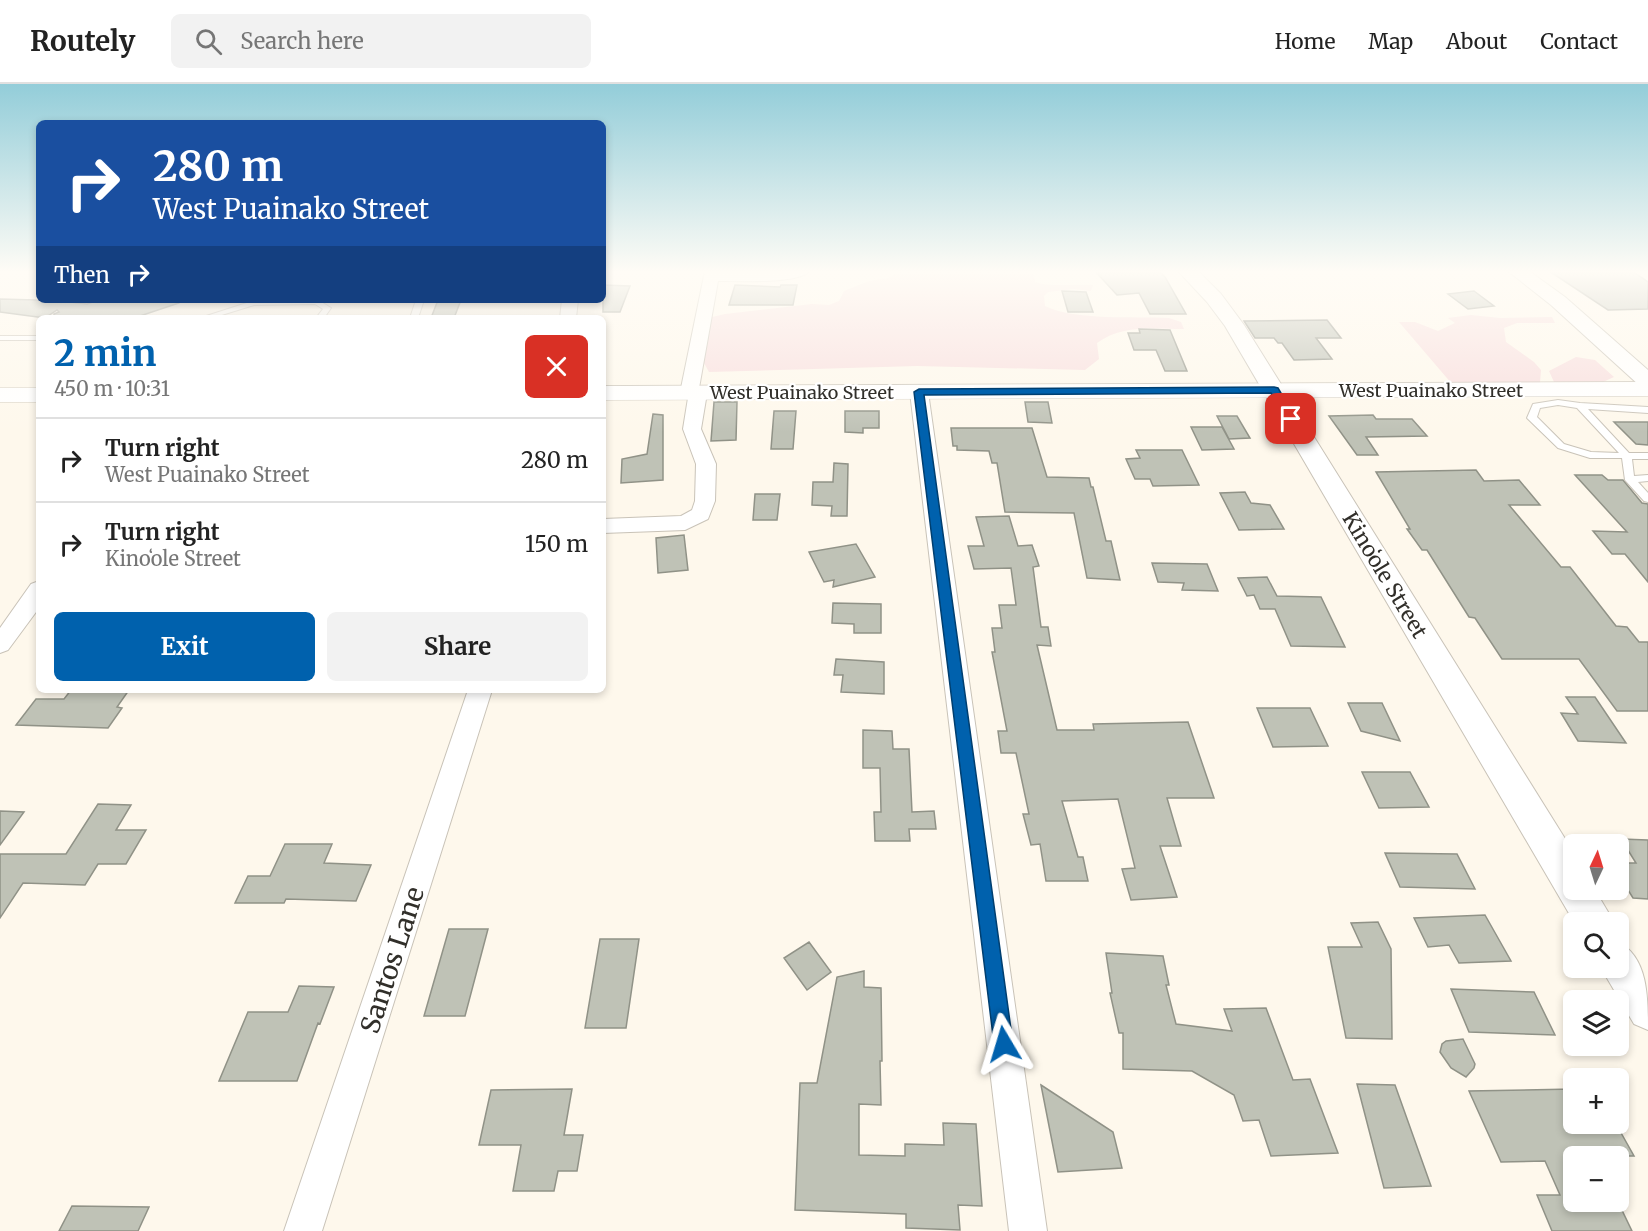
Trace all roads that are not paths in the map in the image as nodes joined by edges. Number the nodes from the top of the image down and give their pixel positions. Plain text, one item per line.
1 (704, 325) edge
2 (1232, 325) edge
3 (1584, 325) edge
4 (1590, 325) edge
5 (0, 338) edge
6 (36, 338) edge
7 (1648, 361) edge
8 (1648, 381) edge
9 (1648, 389) edge
10 (1274, 390) junction
11 (919, 392) junction
12 (606, 393) edge
13 (694, 393) junction
14 (36, 394) edge
15 (0, 395) edge
16 (1580, 397) junction
17 (1599, 407) junction
18 (1648, 410) edge
19 (1627, 456) junction
20 (1648, 456) edge
21 (1648, 478) edge
22 (1630, 480) junction
23 (1648, 499) edge
24 (606, 526) edge
25 (36, 594) edge
26 (0, 644) edge
27 (479, 693) edge
28 (1563, 870) edge
29 (1628, 978) edge
30 (1648, 1010) edge
31 (303, 1231) edge
32 (1028, 1231) edge

1 - 13 street
2 - 10 street, Kinoʻole Street
3 - 8 street
4 - 7 street
5 - 6 lane
9 - 16 highway, West Puainako Street
10 - 11 highway, West Puainako Street
10 - 16 highway, West Puainako Street
10 - 28 street, Kinoʻole Street
11 - 13 highway, West Puainako Street
11 - 32 street
12 - 13 highway, West Puainako Street
13 - 24 street
14 - 15 highway
16 - 17 lane
16 - 17 lane
16 - 19 lane
16 - 19 lane
17 - 18 lane
19 - 20 lane
19 - 22 lane
21 - 22 lane
22 - 23 lane
25 - 26 street
27 - 31 street, Santos Lane
29 - 30 street

